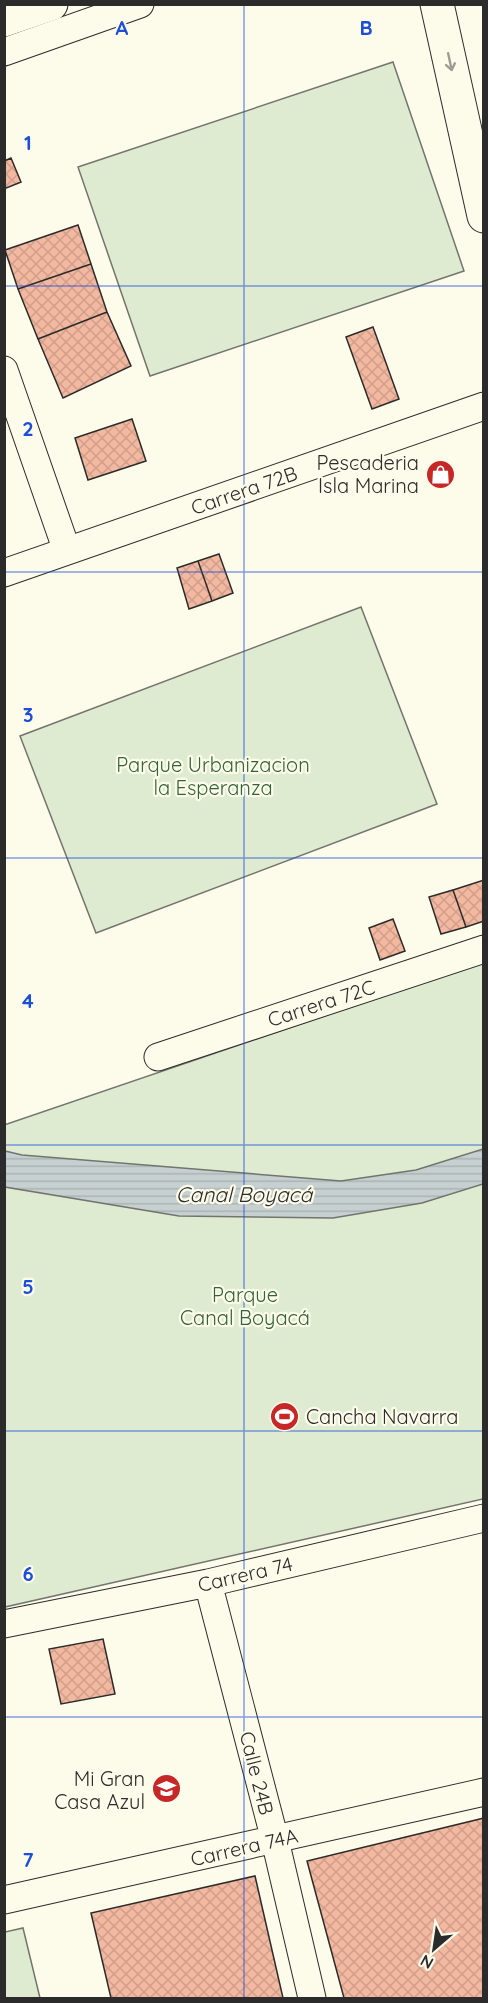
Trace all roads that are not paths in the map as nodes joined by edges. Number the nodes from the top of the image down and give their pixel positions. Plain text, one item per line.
1 (51, 4) edge
2 (140, 4) edge
3 (437, 4) edge
4 (4, 20) edge
5 (4, 52) edge
6 (483, 216) edge
7 (4, 370) edge
8 (483, 406) edge
9 (67, 551) junction
10 (4, 573) edge
11 (483, 949) edge
12 (158, 1058) dead end
13 (482, 1525) edge
14 (208, 1583) junction
15 (4, 1624) edge
16 (483, 1792) edge
17 (275, 1840) junction
18 (4, 1900) edge
19 (312, 1998) edge

1 - 4 main road
2 - 5 street
3 -> 6 main road
7 - 9 street
8 - 9 street, Carrera 72B
9 - 10 street, Carrera 72B
11 - 12 street, Carrera 72C
13 - 14 street, Carrera 74
14 - 15 street, Carrera 74
14 - 17 street, Calle 24B
16 - 17 street, Carrera 74A
17 - 18 street, Carrera 74A
17 - 19 street, Calle 24B

